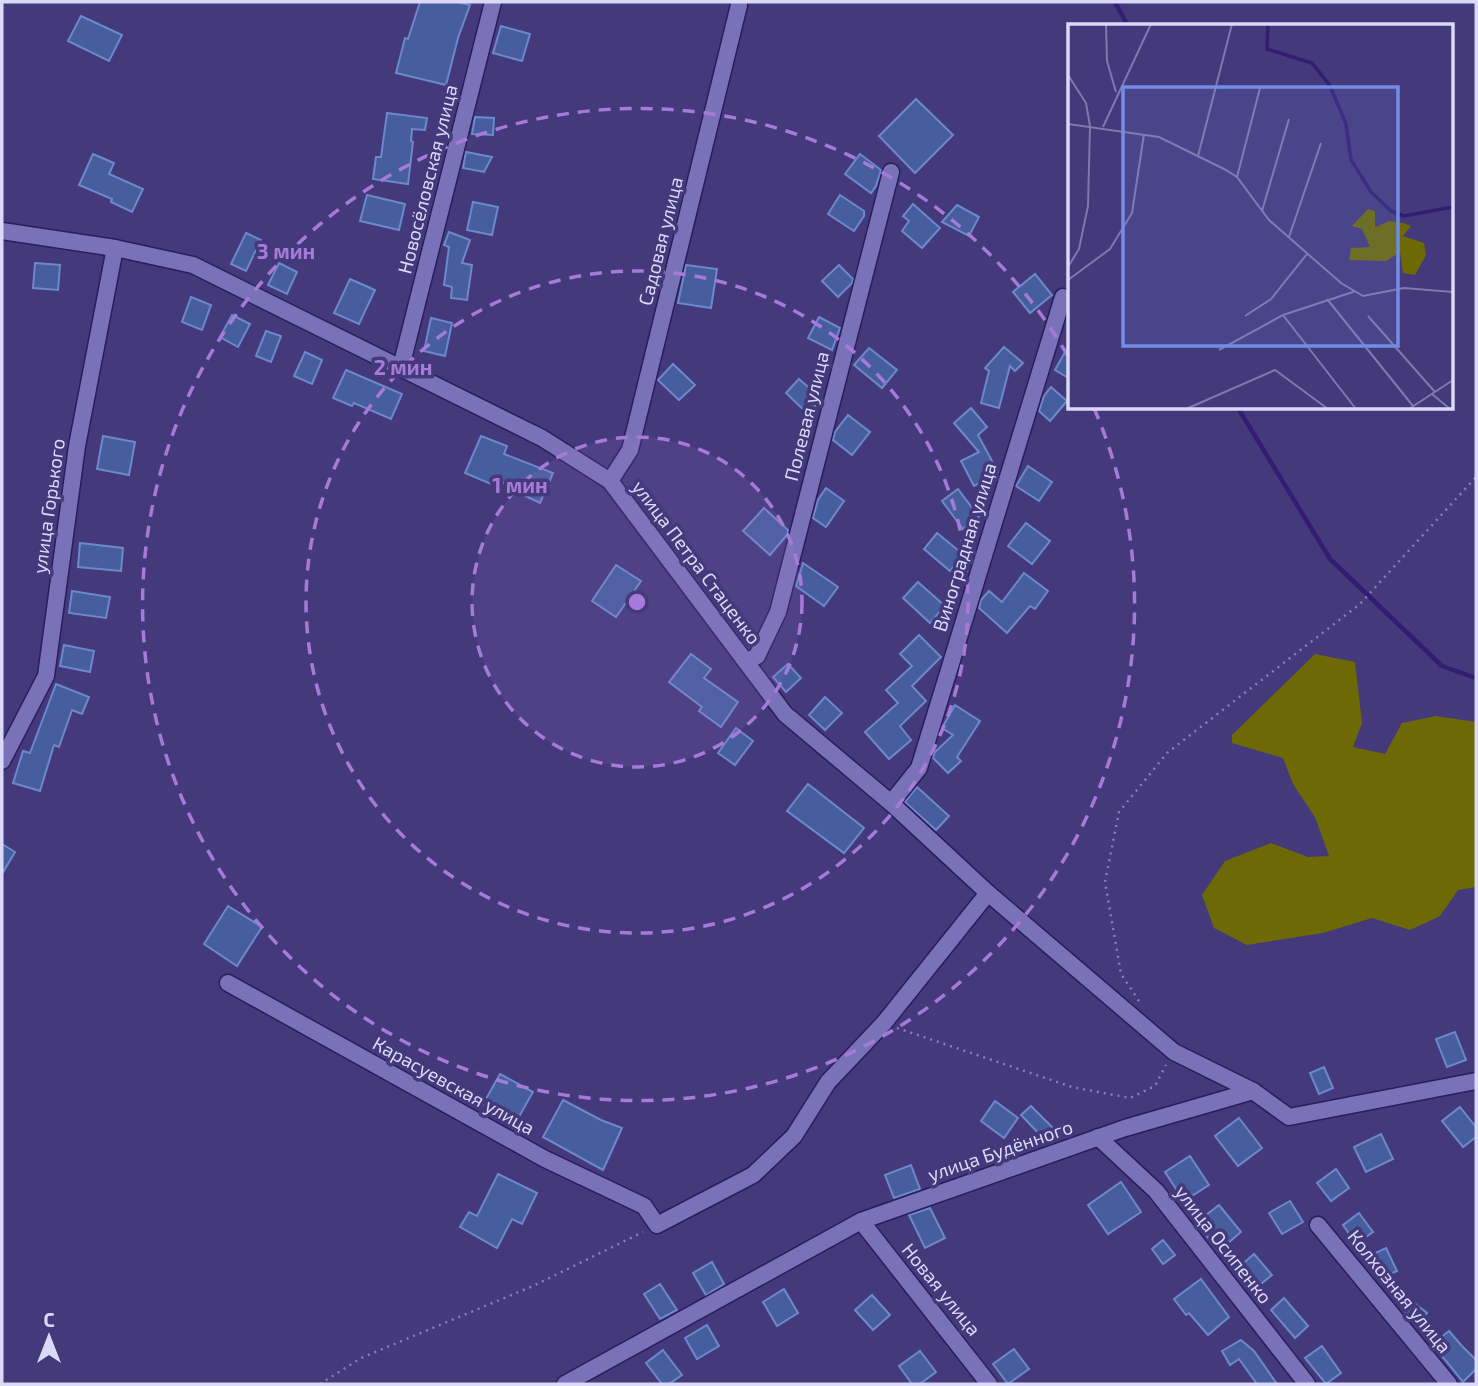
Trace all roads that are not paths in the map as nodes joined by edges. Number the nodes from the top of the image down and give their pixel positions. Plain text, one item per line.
1 (493, 2) edge
2 (739, 5) dead end
3 (891, 172) dead end
4 (2, 231) edge
5 (115, 248) junction
6 (1063, 297) dead end
7 (401, 367) junction
8 (610, 481) junction
9 (746, 662) junction
10 (2, 761) edge
11 (891, 803) junction
12 (988, 893) junction
13 (228, 983) dead end
14 (1476, 1082) edge
15 (1253, 1091) junction
16 (1098, 1137) junction
17 (861, 1221) junction
18 (1318, 1225) dead end
19 (565, 1384) edge
20 (989, 1384) edge
21 (1307, 1384) edge
22 (1449, 1384) edge

1 - 7 street, Новосёловская улица
2 - 8 street, Садовая улица
3 - 9 street, Полевая улица
4 - 5 street, улица Петра Стаценко
5 - 7 street, улица Петра Стаценко
5 - 10 street, улица Горького
6 - 11 street, Виноградная улица
7 - 8 street, улица Петра Стаценко
8 - 9 street, улица Петра Стаценко
9 - 11 street, улица Петра Стаценко
11 - 12 street, улица Петра Стаценко
12 - 13 street, Карасуевская улица
12 - 15 street, улица Петра Стаценко
14 - 15 street
15 - 16 street, улица Будённого
16 - 17 street, улица Будённого
16 - 21 street, улица Осипенко
17 - 19 street, улица Будённого
17 - 20 street, Новая улица
18 - 22 street, Колхозная улица

